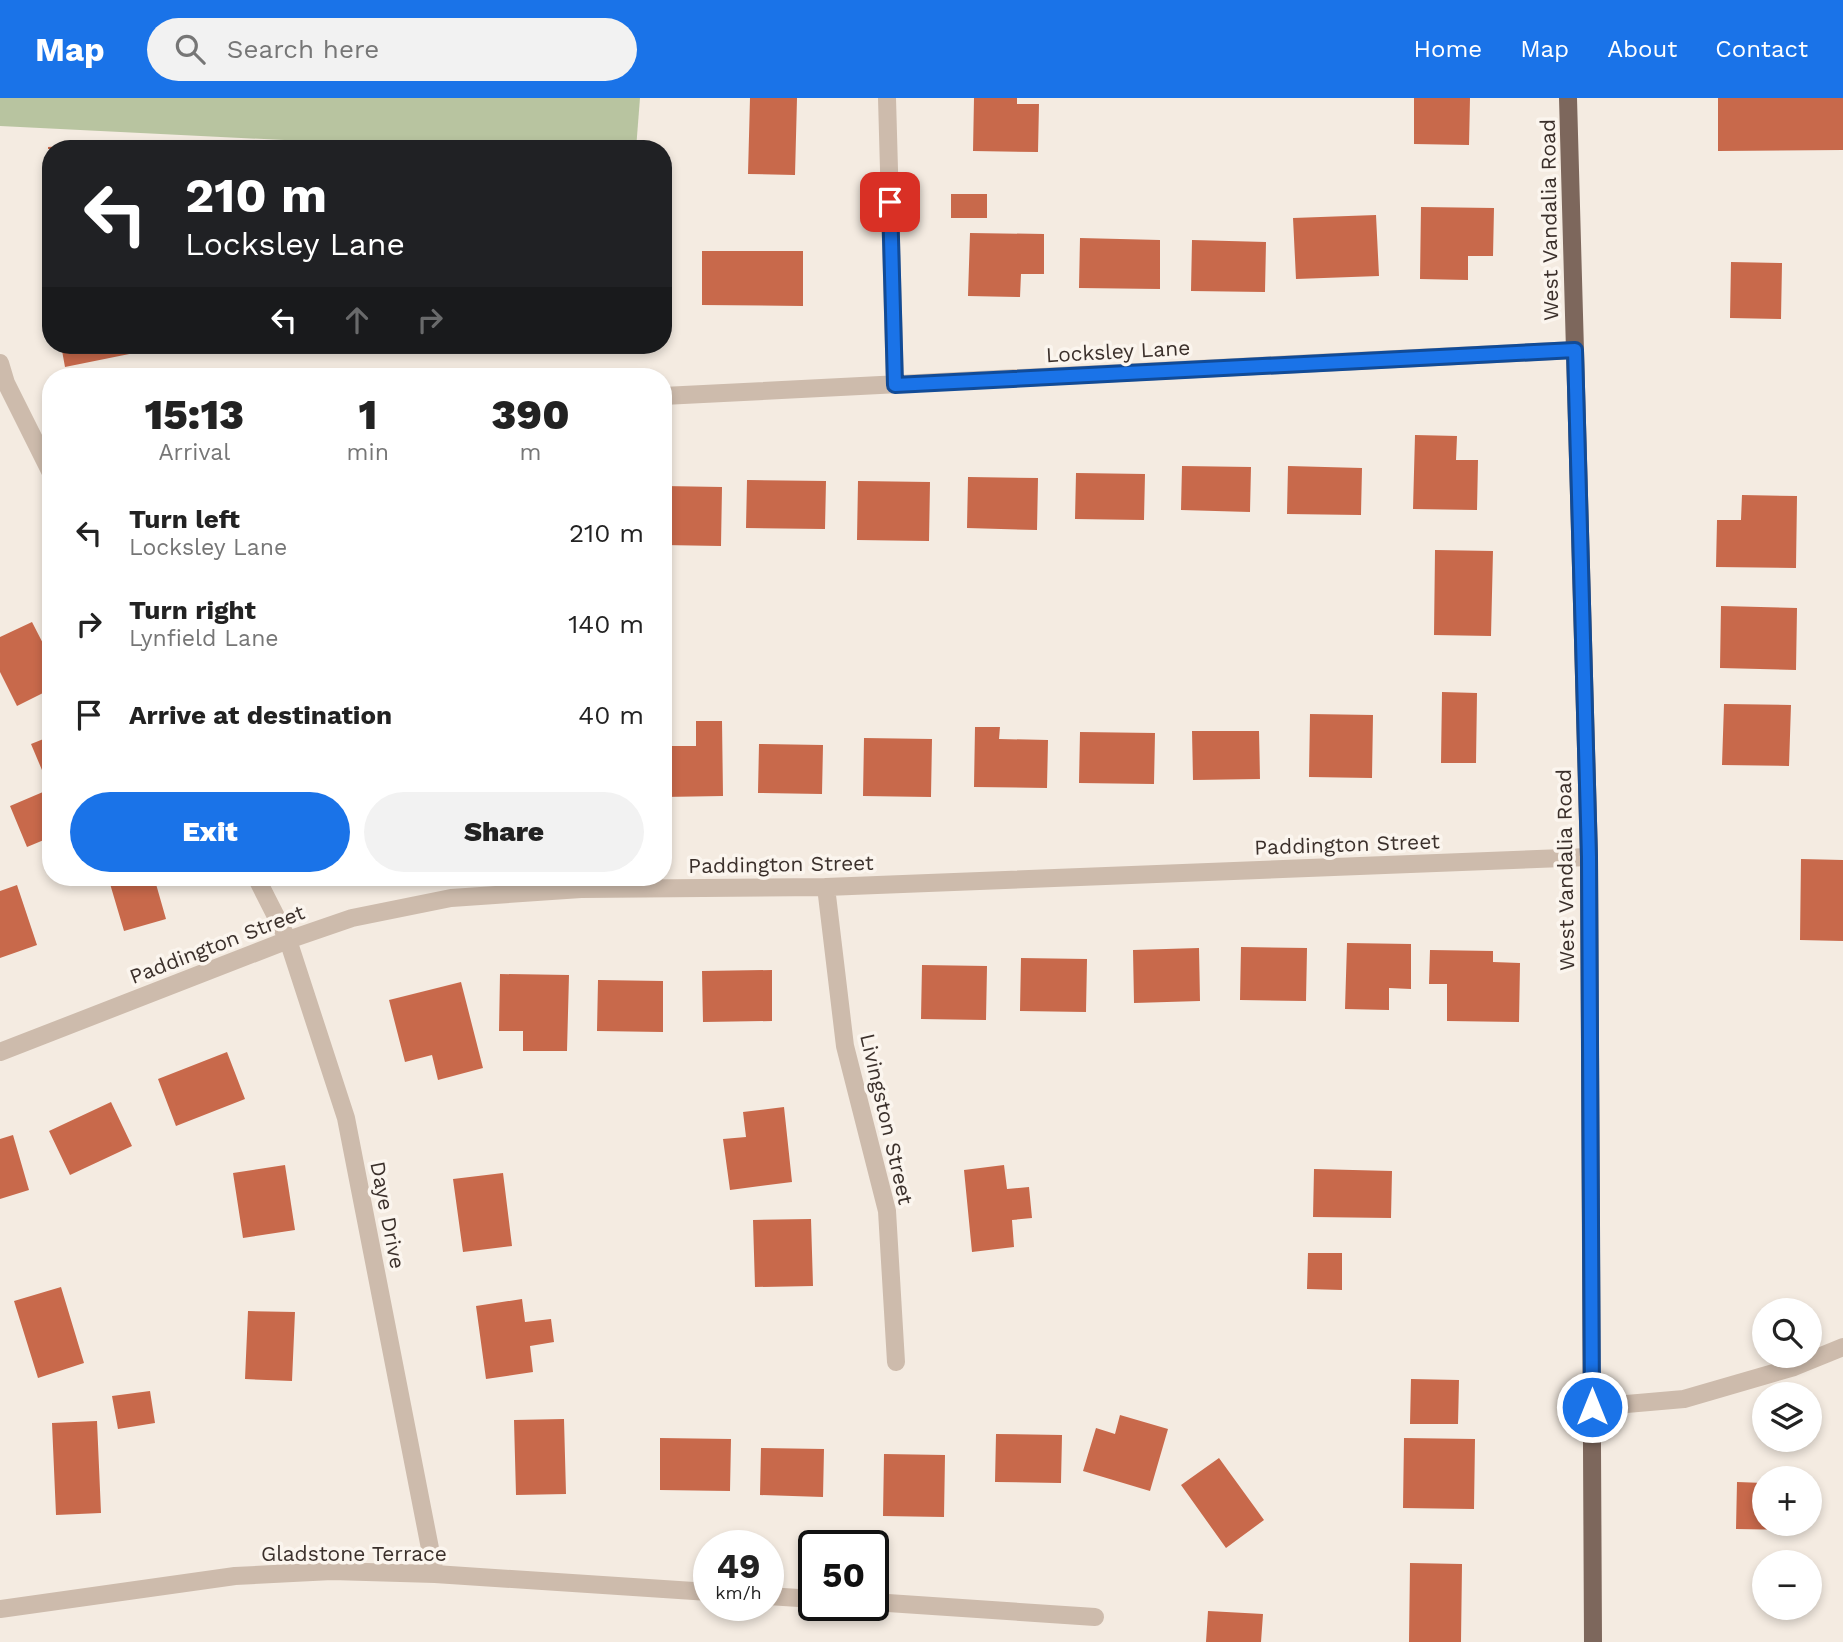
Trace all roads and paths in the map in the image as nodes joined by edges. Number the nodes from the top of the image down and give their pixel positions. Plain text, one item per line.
1 (887, 98) edge
2 (1568, 98) edge
3 (1575, 350) junction
4 (0, 363) edge
5 (895, 385) junction
6 (672, 396) edge
7 (42, 452) edge
8 (1589, 857) junction
9 (261, 886) edge
10 (826, 887) junction
11 (288, 940) junction
12 (0, 1052) edge
13 (1843, 1347) edge
14 (896, 1362) dead end
15 (1592, 1407) junction
16 (435, 1574) junction
17 (693, 1591) edge
18 (889, 1603) edge
19 (0, 1609) edge
20 (1096, 1617) dead end
21 (1593, 1642) edge

1 - 5 street
2 - 3 main road, West Vandalia Road
3 - 5 street, Locksley Lane
3 - 8 main road, West Vandalia Road
4 - 7 street
5 - 6 street, Locksley Lane
8 - 10 street, Paddington Street
8 - 15 main road, West Vandalia Road
9 - 11 street, Daye Drive
10 - 11 street, Paddington Street
10 - 14 street, Livingston Street
11 - 12 street, Paddington Street
11 - 16 street, Daye Drive
13 - 15 street
15 - 21 main road, West Vandalia Road
16 - 17 street, Gladstone Terrace
16 - 19 street, Gladstone Terrace
18 - 20 street

